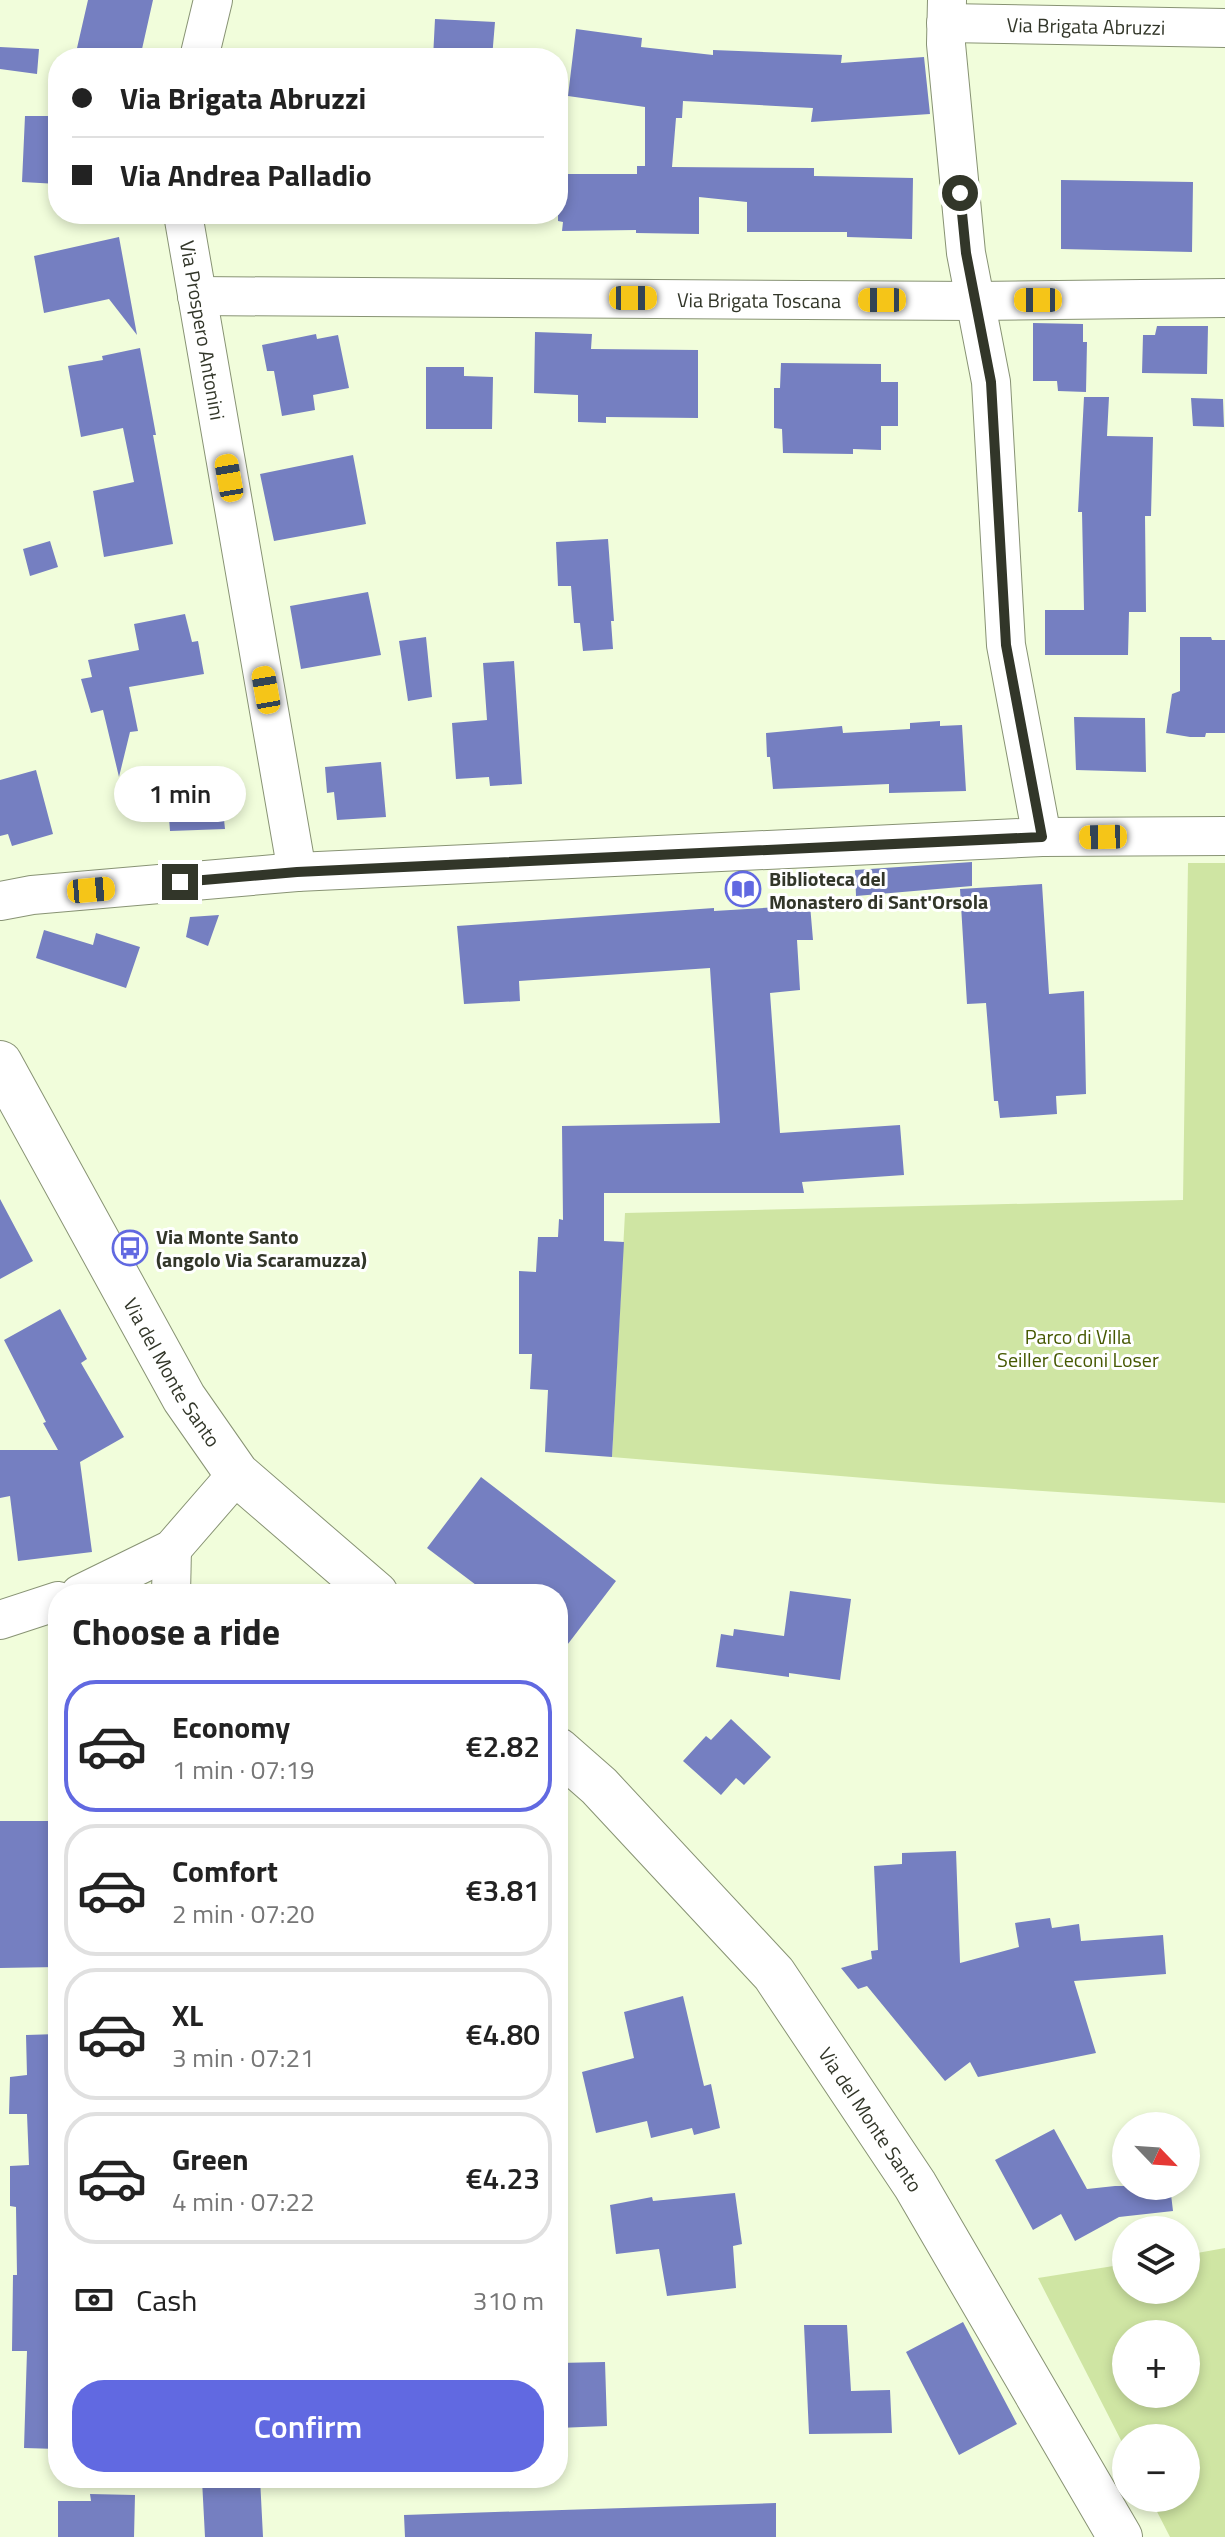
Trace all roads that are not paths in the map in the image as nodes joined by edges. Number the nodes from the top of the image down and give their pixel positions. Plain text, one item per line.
1 (213, 0) edge
2 (947, 12) edge
3 (1225, 28) edge
4 (201, 48) edge
5 (185, 224) edge
6 (197, 296) junction
7 (1225, 298) edge
8 (975, 301) junction
9 (1225, 836) edge
10 (1042, 837) junction
11 (297, 872) junction
12 (0, 901) edge
13 (0, 1063) edge
14 (237, 1474) junction
15 (172, 1549) junction
16 (100, 1584) edge
17 (171, 1584) edge
18 (364, 1584) edge
19 (48, 1604) edge
20 (0, 1620) edge
21 (568, 1759) edge
22 (1120, 2537) edge

1 - 4 street
2 - 3 street, Via Brigata Abruzzi
2 - 8 street, Via Brigata Abruzzi
5 - 6 street, Via Prospero Antonini
6 - 8 street, Via Brigata Toscana
6 - 11 street, Via Prospero Antonini
7 - 8 street, Via Brigata Toscana
8 - 10 street, Via Brigata Abruzzi
9 - 10 street
10 - 11 street
11 - 12 street
13 - 14 main road, Via del Monte Santo
14 - 15 street
14 - 18 main road, Via del Monte Santo
15 - 16 street
15 - 17 street
19 - 20 street
21 - 22 main road, Via del Monte Santo

